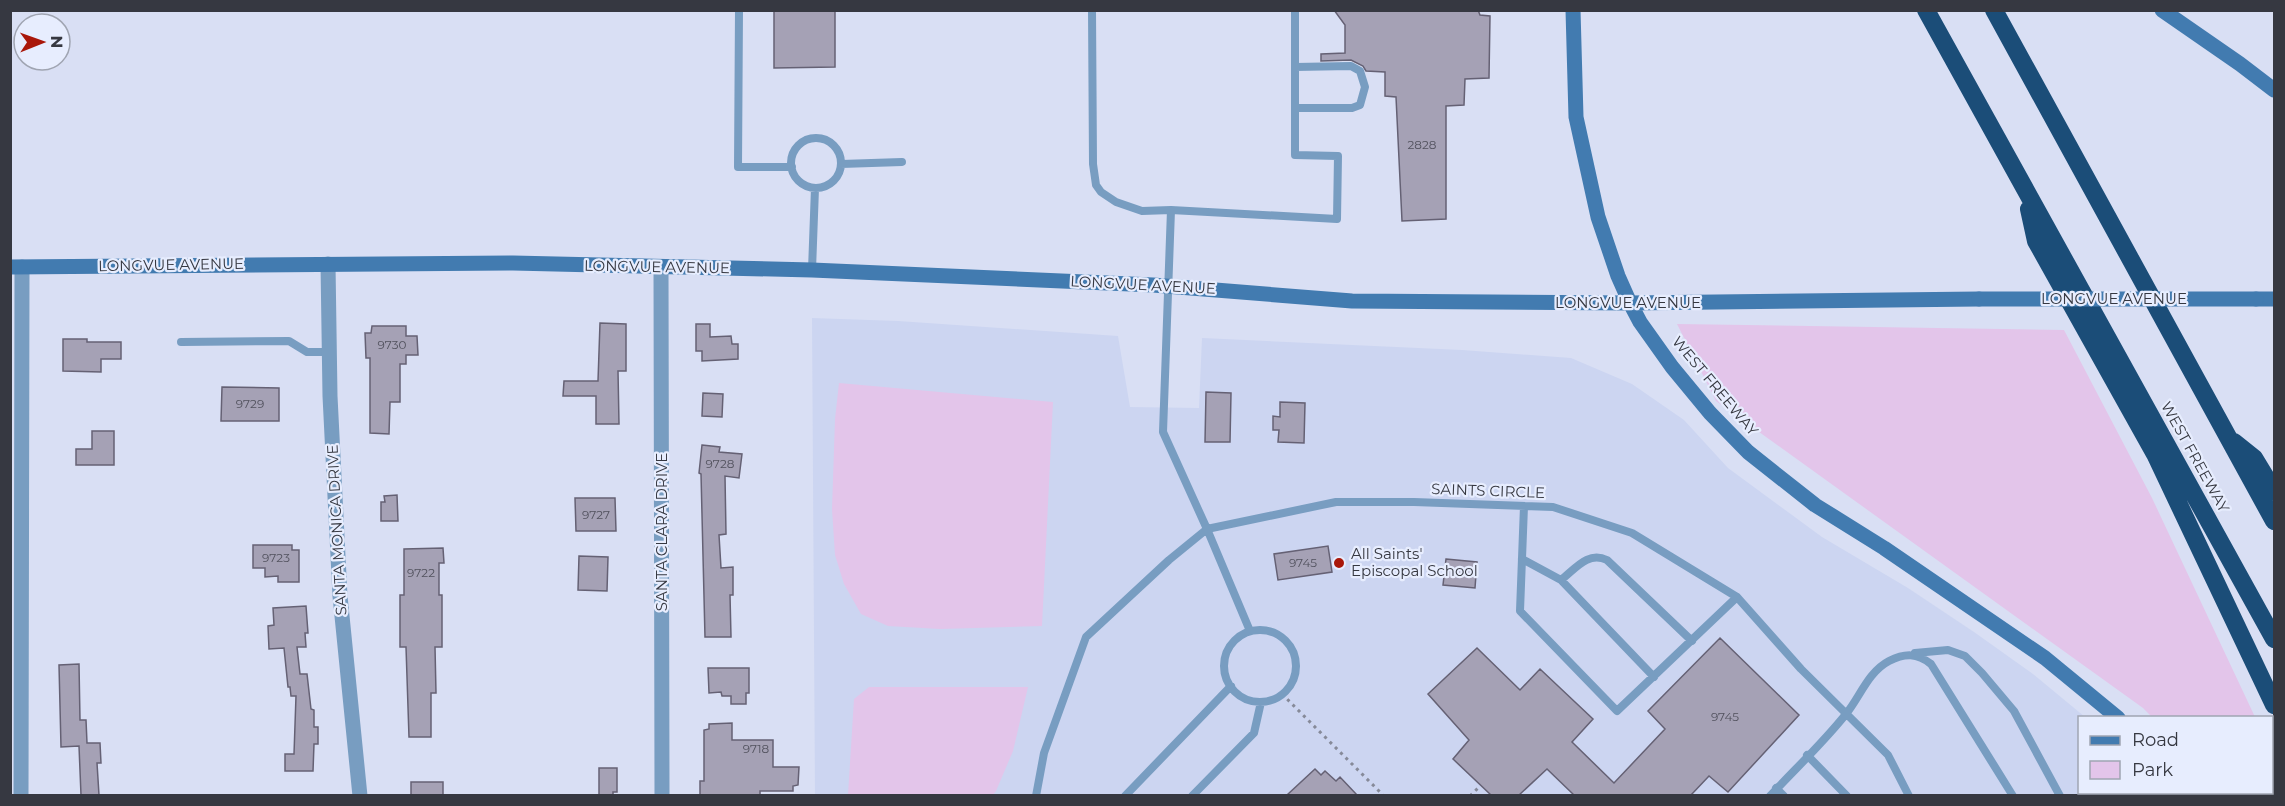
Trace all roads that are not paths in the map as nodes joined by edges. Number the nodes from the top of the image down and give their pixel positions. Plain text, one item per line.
1 (739, 10) edge
2 (1092, 10) edge
3 (1295, 10) edge
4 (1573, 10) edge
5 (1926, 10) edge
6 (1994, 10) edge
7 (2162, 10) edge
8 (1295, 66) junction
9 (2274, 90) edge
10 (1295, 108) junction
11 (902, 162) dead end
12 (841, 164) junction
13 (792, 167) junction
14 (815, 188) junction
15 (2025, 189) junction
16 (1171, 210) junction
17 (328, 264) junction
18 (16, 267) edge
19 (661, 268) junction
20 (812, 270) junction
21 (1169, 286) junction
22 (2274, 299) edge
23 (1630, 303) junction
24 (181, 342) dead end
25 (329, 352) junction
26 (2228, 438) junction
27 (2274, 491) edge
28 (1524, 506) junction
29 (2274, 521) edge
30 (1207, 529) junction
31 (1522, 559) junction
32 (1561, 580) junction
33 (1737, 597) junction
34 (1250, 631) junction
35 (2274, 639) edge
36 (1692, 641) junction
37 (16, 650) edge
38 (1911, 654) junction
39 (1653, 677) junction
40 (1231, 686) junction
41 (1262, 702) junction
42 (2274, 705) edge
43 (1846, 714) junction
44 (2117, 716) edge
45 (1807, 755) junction
46 (1776, 788) junction
47 (21, 795) edge
48 (360, 795) edge
49 (662, 795) edge
50 (1036, 795) edge
51 (1125, 795) edge
52 (1192, 795) edge
53 (1770, 795) edge
54 (1784, 795) edge
55 (1847, 795) edge
56 (1909, 795) edge
57 (2013, 795) edge
58 (2060, 795) edge

1 - 13 lane
2 - 16 lane
3 - 8 lane
4 - 23 main road, WEST FREEWAY
5 - 15 highway, WEST FREEWAY
6 - 26 highway
7 - 9 main road
8 - 10 lane
8 - 10 lane
10 - 16 lane
11 - 12 lane
12 - 13 lane
12 - 14 lane
13 - 14 lane
14 - 20 lane
15 - 35 highway, WEST FREEWAY
15 - 42 highway
16 - 21 lane
17 - 18 main road, LONGVUE AVENUE
17 - 19 main road, LONGVUE AVENUE
17 - 25 street, SANTA MONICA DRIVE
18 - 37 street
19 - 20 main road, LONGVUE AVENUE
19 - 49 street, SANTA CLARA DRIVE
20 - 21 main road, LONGVUE AVENUE
21 - 23 main road, LONGVUE AVENUE
21 - 30 lane
22 - 23 main road, LONGVUE AVENUE, bridge
23 - 44 main road, WEST FREEWAY
24 - 25 lane
25 - 48 street, SANTA MONICA DRIVE
26 - 27 highway
26 - 29 highway
28 - 30 lane, SAINTS CIRCLE
28 - 31 lane
28 - 33 lane, SAINTS CIRCLE
30 - 34 lane
30 - 50 lane
31 - 32 lane
31 - 39 lane
32 - 36 lane
32 - 39 lane
33 - 36 lane
33 - 43 lane, SAINTS CIRCLE
34 - 40 lane
34 - 41 lane
36 - 39 lane
37 - 47 street
38 - 43 lane
38 - 57 lane
38 - 58 lane
40 - 41 lane
40 - 51 lane
41 - 52 lane
43 - 45 lane
43 - 56 lane, SAINTS CIRCLE
45 - 46 lane
45 - 55 lane
46 - 53 lane
46 - 54 lane

